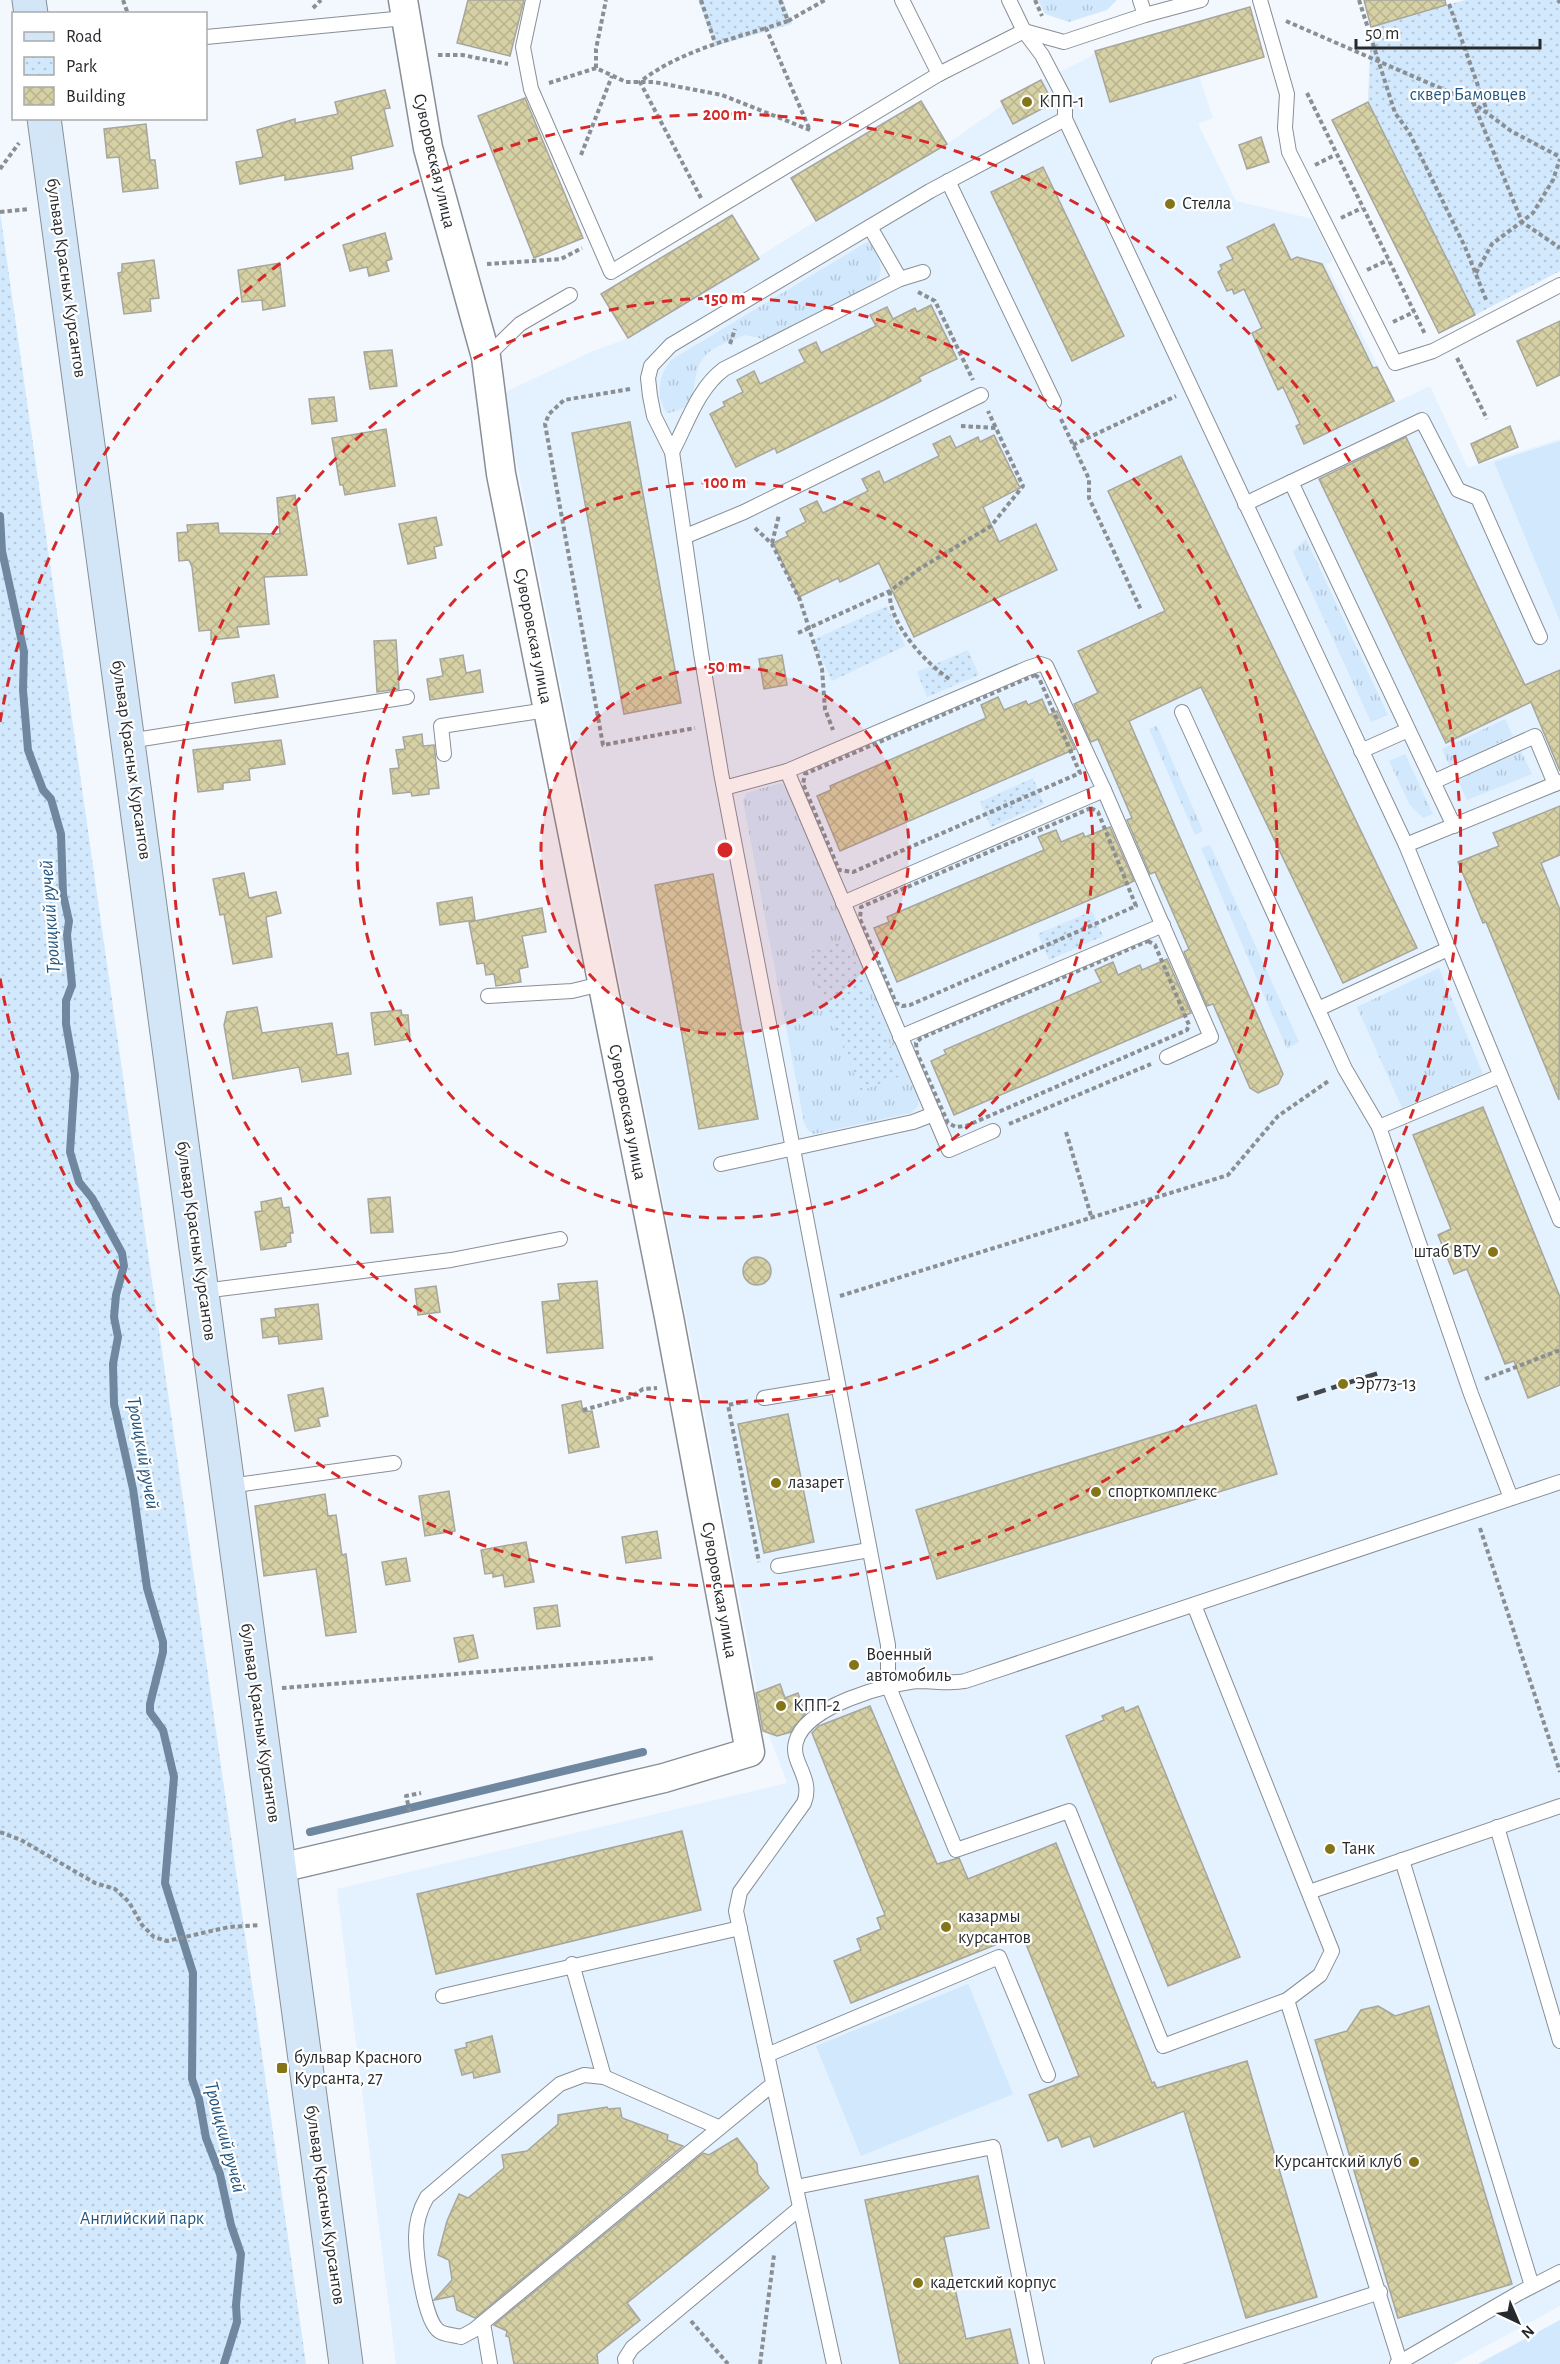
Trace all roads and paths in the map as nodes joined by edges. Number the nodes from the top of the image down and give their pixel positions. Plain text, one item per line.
1 (533, 0) edge
2 (606, 0) edge
3 (701, 0) edge
4 (780, 0) edge
5 (825, 0) edge
6 (902, 0) edge
7 (1009, 0) edge
8 (1140, 0) edge
9 (1202, 0) edge
10 (1359, 0) edge
11 (1449, 4) dead end
12 (1262, 5) edge
13 (404, 9) edge
14 (1145, 15) junction
15 (788, 21) junction
16 (766, 28) junction
17 (1024, 31) junction
18 (207, 37) edge
19 (715, 43) junction
20 (412, 57) junction
21 (1376, 59) junction
22 (526, 68) junction
23 (596, 68) junction
24 (939, 74) junction
25 (612, 76) junction
26 (640, 82) junction
27 (1304, 86) dead end
28 (531, 89) junction
29 (1472, 102) junction
30 (1487, 113) junction
31 (1065, 119) junction
32 (44, 120) edge
33 (809, 129) junction
34 (819, 147) junction
35 (1560, 158) edge
36 (571, 181) junction
37 (948, 181) junction
38 (32, 209) dead end
39 (0, 212) edge
40 (708, 212) junction
41 (1522, 222) junction
42 (870, 227) junction
43 (597, 240) junction
44 (1560, 248) edge
45 (459, 265) junction
46 (923, 272) dead end
47 (1475, 274) junction
48 (905, 283) junction
49 (1560, 285) edge
50 (570, 295) dead end
51 (746, 300) junction
52 (1494, 319) junction
53 (1449, 343) junction
54 (1433, 351) junction
55 (486, 357) junction
56 (724, 369) junction
57 (649, 386) junction
58 (1192, 389) junction
59 (981, 395) junction
60 (1054, 402) joint
61 (1487, 419) dead end
62 (1073, 445) junction
63 (672, 452) junction
64 (1291, 482) junction
65 (1245, 504) junction
66 (780, 513) dead end
67 (755, 528) dead end
68 (686, 536) junction
69 (772, 544) junction
70 (890, 591) junction
71 (1141, 610) dead end
72 (807, 628) junction
73 (798, 633) dead end
74 (1540, 638) dead end
75 (1014, 683) junction
76 (1026, 687) dead end
77 (979, 694) junction
78 (407, 697) dead end
79 (1042, 697) dead end
80 (1051, 704) junction
81 (547, 710) junction
82 (1182, 712) dead end
83 (713, 725) junction
84 (1408, 730) junction
85 (129, 741) junction
86 (1361, 751) junction
87 (843, 752) junction
88 (444, 754) dead end
89 (787, 771) junction
90 (1433, 782) junction
91 (1558, 783) edge
92 (724, 788) junction
93 (1104, 790) junction
94 (1454, 826) junction
95 (1406, 845) junction
96 (843, 903) junction
97 (867, 903) joint
98 (1163, 925) junction
99 (1448, 949) junction
100 (601, 984) junction
101 (488, 996) dead end
102 (1317, 1009) junction
103 (900, 1036) junction
104 (921, 1038) joint
105 (1167, 1057) joint
106 (1345, 1070) junction
107 (1500, 1076) junction
108 (934, 1114) junction
109 (1379, 1127) junction
110 (993, 1131) joint
111 (1066, 1132) dead end
112 (792, 1149) junction
113 (721, 1164) dead end
114 (1092, 1219) junction
115 (1560, 1220) edge
116 (560, 1239) dead end
117 (202, 1291) junction
118 (821, 1302) junction
119 (1560, 1350) edge
120 (681, 1384) junction
121 (837, 1386) junction
122 (1469, 1386) junction
123 (764, 1398) joint
124 (583, 1410) dead end
125 (394, 1463) dead end
126 (1560, 1482) edge
127 (229, 1485) junction
128 (1511, 1498) junction
129 (1478, 1524) dead end
130 (869, 1550) junction
131 (778, 1566) joint
132 (1194, 1605) junction
133 (655, 1658) dead end
134 (888, 1685) junction
135 (272, 1689) dead end
136 (1560, 1772) edge
137 (421, 1792) dead end
138 (408, 1804) dead end
139 (1560, 1806) edge
140 (1497, 1827) junction
141 (0, 1832) edge
142 (1402, 1860) junction
143 (280, 1868) junction
144 (1309, 1892) junction
145 (256, 1925) dead end
146 (740, 1928) junction
147 (572, 1964) junction
148 (443, 1996) dead end
149 (1287, 2000) junction
150 (1560, 2041) edge
151 (767, 2055) junction
152 (1048, 2076) dead end
153 (604, 2077) junction
154 (773, 2084) junction
155 (718, 2127) junction
156 (795, 2187) junction
157 (800, 2208) junction
158 (777, 2229) junction
159 (1560, 2272) edge
160 (1532, 2286) junction
161 (1380, 2292) junction
162 (679, 2307) junction
163 (483, 2323) junction
164 (1406, 2361) edge
165 (346, 2364) edge
166 (490, 2364) edge
167 (626, 2364) edge
168 (728, 2364) edge
169 (760, 2364) edge
170 (834, 2364) edge
171 (1037, 2364) edge
172 (1159, 2364) edge

1 - 22 lane
2 - 23 path
3 - 19 path
4 - 15 path
5 - 15 path
6 - 24 lane
7 - 17 lane
8 - 14 lane
9 - 14 lane
10 - 21 path
11 - 30 path
12 - 21 path
12 - 54 lane
13 - 18 lane
13 - 20 street, Суворовская улица
14 - 17 lane
15 - 16 path
16 - 19 path
16 - 33 path
17 - 24 lane
17 - 31 lane
19 - 26 path
20 - 22 path
20 - 45 street, Суворовская улица
21 - 29 path
21 - 47 path
22 - 28 lane
23 - 25 path
23 - 28 path
24 - 34 lane
25 - 26 path
25 - 36 path
26 - 33 path
26 - 40 path
27 - 54 path
28 - 36 lane
29 - 30 path
29 - 41 path
30 - 35 path
31 - 37 lane
31 - 58 lane
32 - 85 street, бульвар Красных Курсантов
33 - 34 path
34 - 40 lane
35 - 41 path
36 - 43 lane
37 - 42 lane
37 - 60 lane
38 - 39 path
40 - 43 lane
41 - 44 path
41 - 47 path
42 - 48 lane
42 - 51 lane
43 - 45 path
45 - 55 street, Суворовская улица
46 - 48 lane
47 - 52 path
48 - 56 lane
48 - 59 path
49 - 52 lane
50 - 55 lane
51 - 56 path
51 - 57 lane
52 - 53 lane
53 - 54 lane
53 - 61 path
55 - 81 street, Суворовская улица
56 - 63 lane
57 - 63 lane
57 - 83 path
58 - 62 path
58 - 65 lane
59 - 68 lane
59 - 70 path
60 - 62 path
62 - 71 path
63 - 68 lane
64 - 65 lane
64 - 74 lane
64 - 84 lane
65 - 86 lane
66 - 69 path
67 - 69 path
68 - 83 lane
69 - 72 path
70 - 72 path
70 - 77 path
72 - 73 path
72 - 87 path
75 - 76 path
75 - 77 path
75 - 80 path
77 - 87 lane
77 - 87 path
77 - 93 lane
78 - 85 lane
79 - 80 path
80 - 87 path
81 - 88 lane
81 - 100 street, Суворовская улица
82 - 102 lane
83 - 92 lane
84 - 86 lane
84 - 90 lane
85 - 117 street, бульвар Красных Курсантов
86 - 95 lane
87 - 89 lane
89 - 92 lane
89 - 96 lane
90 - 91 lane
90 - 94 lane
91 - 94 lane
92 - 112 lane
93 - 96 lane
93 - 98 lane
94 - 95 lane
95 - 99 lane
96 - 103 lane
97 - 97 path
98 - 103 lane
98 - 105 lane
99 - 102 lane
99 - 107 lane
100 - 101 lane
100 - 120 street, Суворовская улица
102 - 106 lane
103 - 108 lane
104 - 104 path
105 - 110 path
106 - 109 lane
106 - 114 path
107 - 109 lane
107 - 115 lane
108 - 110 lane
108 - 112 lane
109 - 122 lane
111 - 114 path
112 - 113 lane
112 - 118 lane
114 - 118 path
116 - 117 lane
117 - 127 street, бульвар Красных Курсантов
118 - 121 lane
119 - 122 path
120 - 124 path
120 - 143 street, Суворовская улица
121 - 123 lane
121 - 130 lane
122 - 128 lane
123 - 131 path
125 - 127 lane
126 - 128 lane
127 - 143 street, бульвар Красных Курсантов
128 - 132 lane
129 - 136 path
130 - 131 lane
130 - 134 lane
132 - 134 lane
132 - 144 lane
133 - 135 path
134 - 146 lane
134 - 149 lane
137 - 138 path
139 - 140 lane
140 - 142 lane
140 - 150 lane
141 - 145 path
142 - 144 lane
142 - 160 lane
143 - 165 street, бульвар Красных Курсантов
144 - 149 lane
146 - 147 lane
146 - 151 lane
147 - 148 lane
147 - 153 lane
149 - 161 lane
151 - 152 lane
151 - 154 lane
153 - 155 lane
153 - 163 lane
154 - 155 lane
154 - 156 lane
155 - 163 lane
156 - 157 lane
156 - 171 lane
157 - 158 lane
157 - 170 lane
158 - 162 lane
158 - 169 path
159 - 160 lane
160 - 164 lane
161 - 164 lane
161 - 172 lane
162 - 167 lane
162 - 168 path
163 - 166 lane

